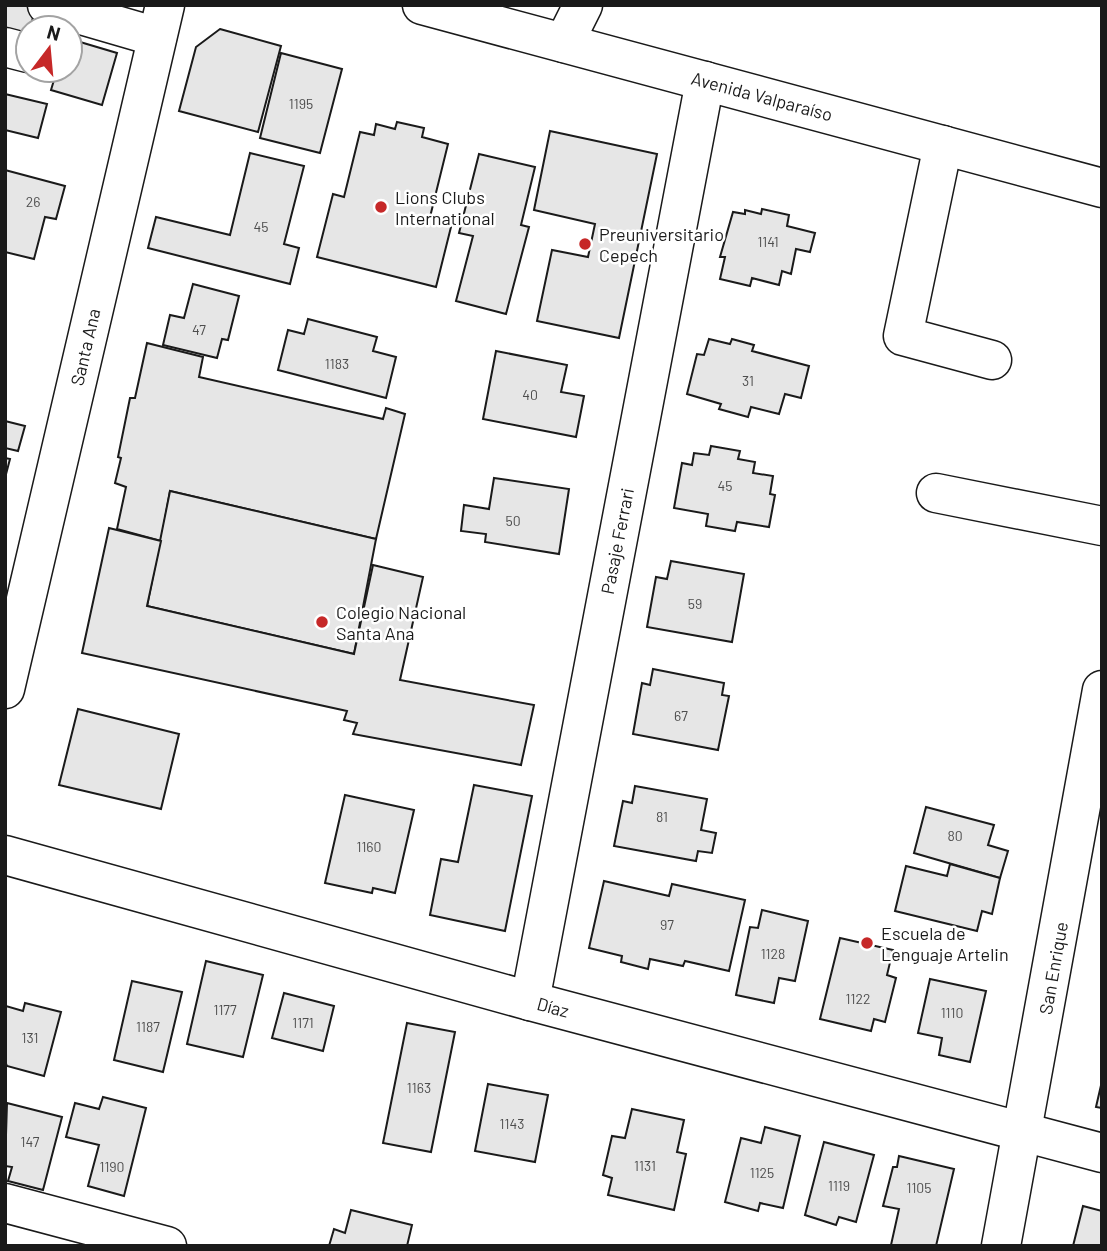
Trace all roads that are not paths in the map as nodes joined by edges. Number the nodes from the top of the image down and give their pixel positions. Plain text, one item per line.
1 (422, 5) edge
2 (583, 5) edge
3 (50, 11) edge
4 (161, 21) edge
5 (564, 43) junction
6 (705, 80) junction
7 (943, 145) junction
8 (1102, 188) edge
9 (992, 360) dead end
10 (936, 493) dead end
11 (1102, 526) edge
12 (5, 689) edge
13 (1102, 690) edge
14 (5, 855) edge
15 (530, 1002) junction
16 (1023, 1132) junction
17 (1102, 1153) edge
18 (5, 1203) edge
19 (167, 1246) edge
20 (1002, 1246) edge

1 - 5 street, Avenida Valparaíso
2 - 5 street
3 - 4 street
4 - 12 street, Santa Ana
5 - 6 street, Avenida Valparaíso
6 - 7 street, Avenida Valparaíso
6 - 15 street, Pasaje Ferrari
7 - 8 street, Avenida Valparaíso
7 - 9 street
10 - 11 street
13 - 16 street, San Enrique
14 - 15 street, Díaz
15 - 16 street, Díaz
16 - 17 street, Díaz
16 - 20 street, San Enrique
18 - 19 street

